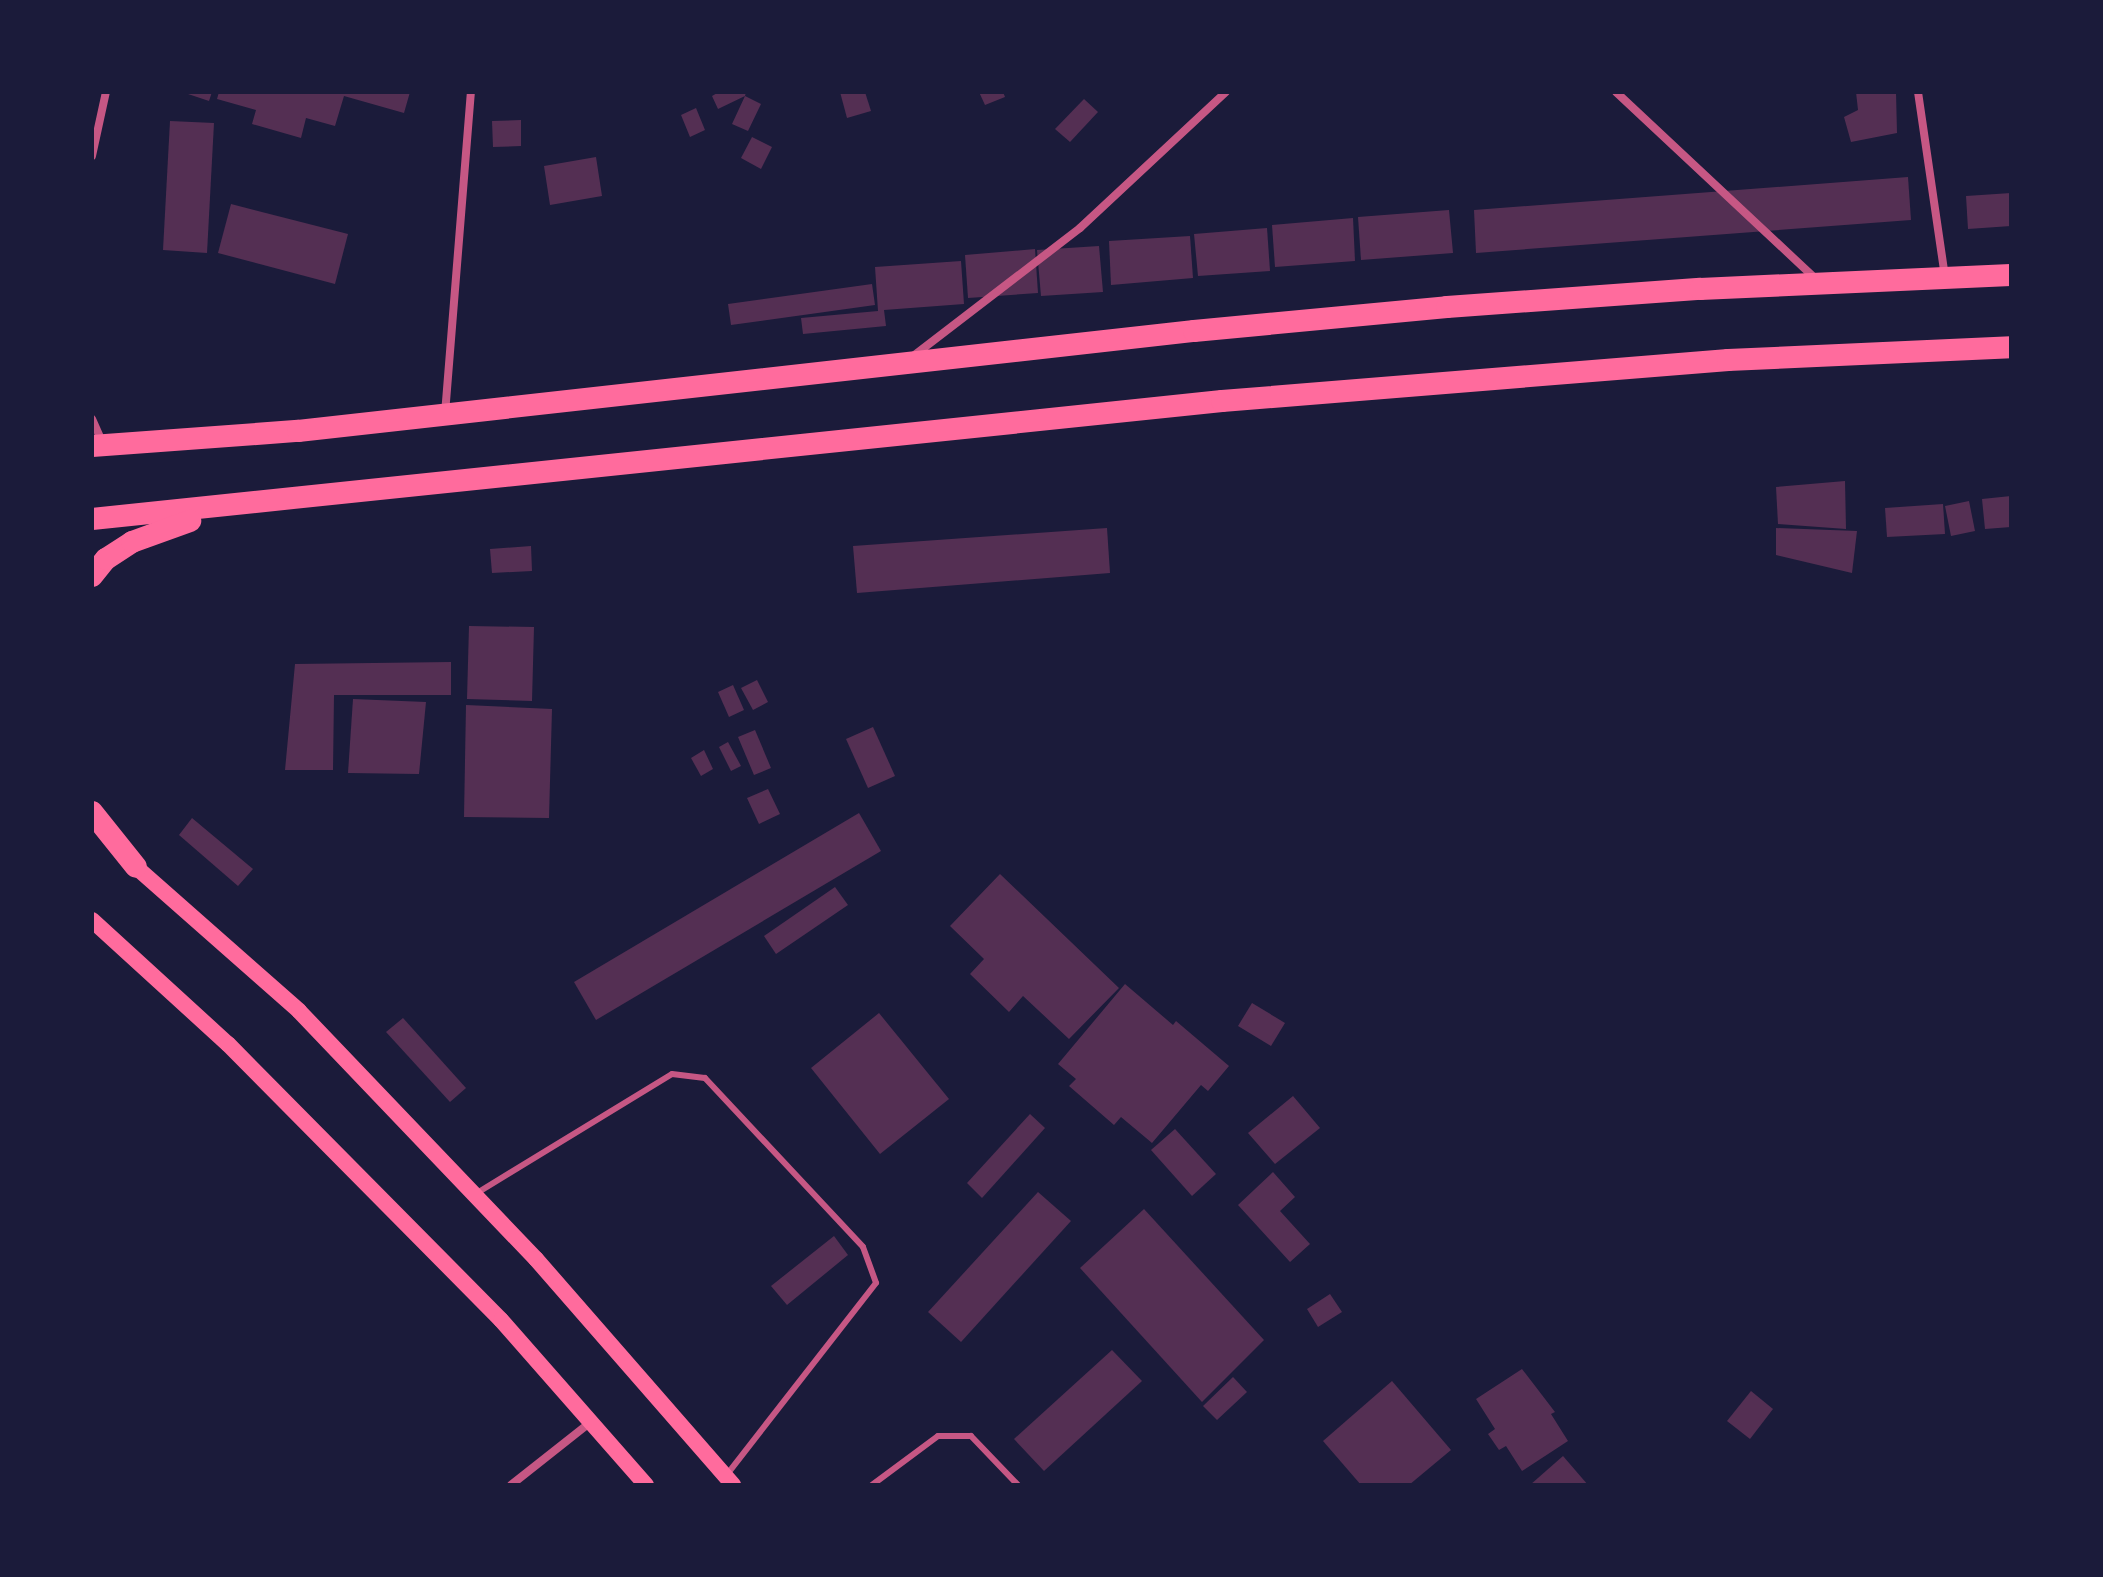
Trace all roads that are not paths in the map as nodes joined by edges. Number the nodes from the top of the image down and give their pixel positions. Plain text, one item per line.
1 (106, 92) edge
2 (471, 92) edge
3 (1226, 92) edge
4 (1616, 92) edge
5 (1918, 92) edge
6 (92, 156) edge
7 (2011, 275) edge
8 (1945, 278) junction
9 (1819, 282) junction
10 (2011, 347) edge
11 (904, 364) junction
12 (445, 415) junction
13 (92, 419) edge
14 (98, 446) edge
15 (280, 501) junction
16 (92, 519) edge
17 (92, 576) edge
18 (92, 812) edge
19 (92, 831) edge
20 (136, 867) junction
21 (92, 920) edge
22 (476, 1194) junction
23 (593, 1421) junction
24 (729, 1481) edge
25 (511, 1485) edge
26 (646, 1485) edge
27 (872, 1485) edge
28 (1018, 1485) edge

1 - 6 street
2 - 12 street
3 - 11 street
4 - 9 street
5 - 8 street
7 - 8 highway
8 - 9 highway
9 - 11 highway
10 - 15 highway
11 - 12 highway
12 - 14 highway
13 - 14 street
15 - 16 highway
15 - 17 highway
18 - 20 highway
19 - 20 main road
20 - 22 main road
21 - 23 main road
22 - 24 main road
22 - 24 lane
23 - 25 street
23 - 26 main road
27 - 28 lane

